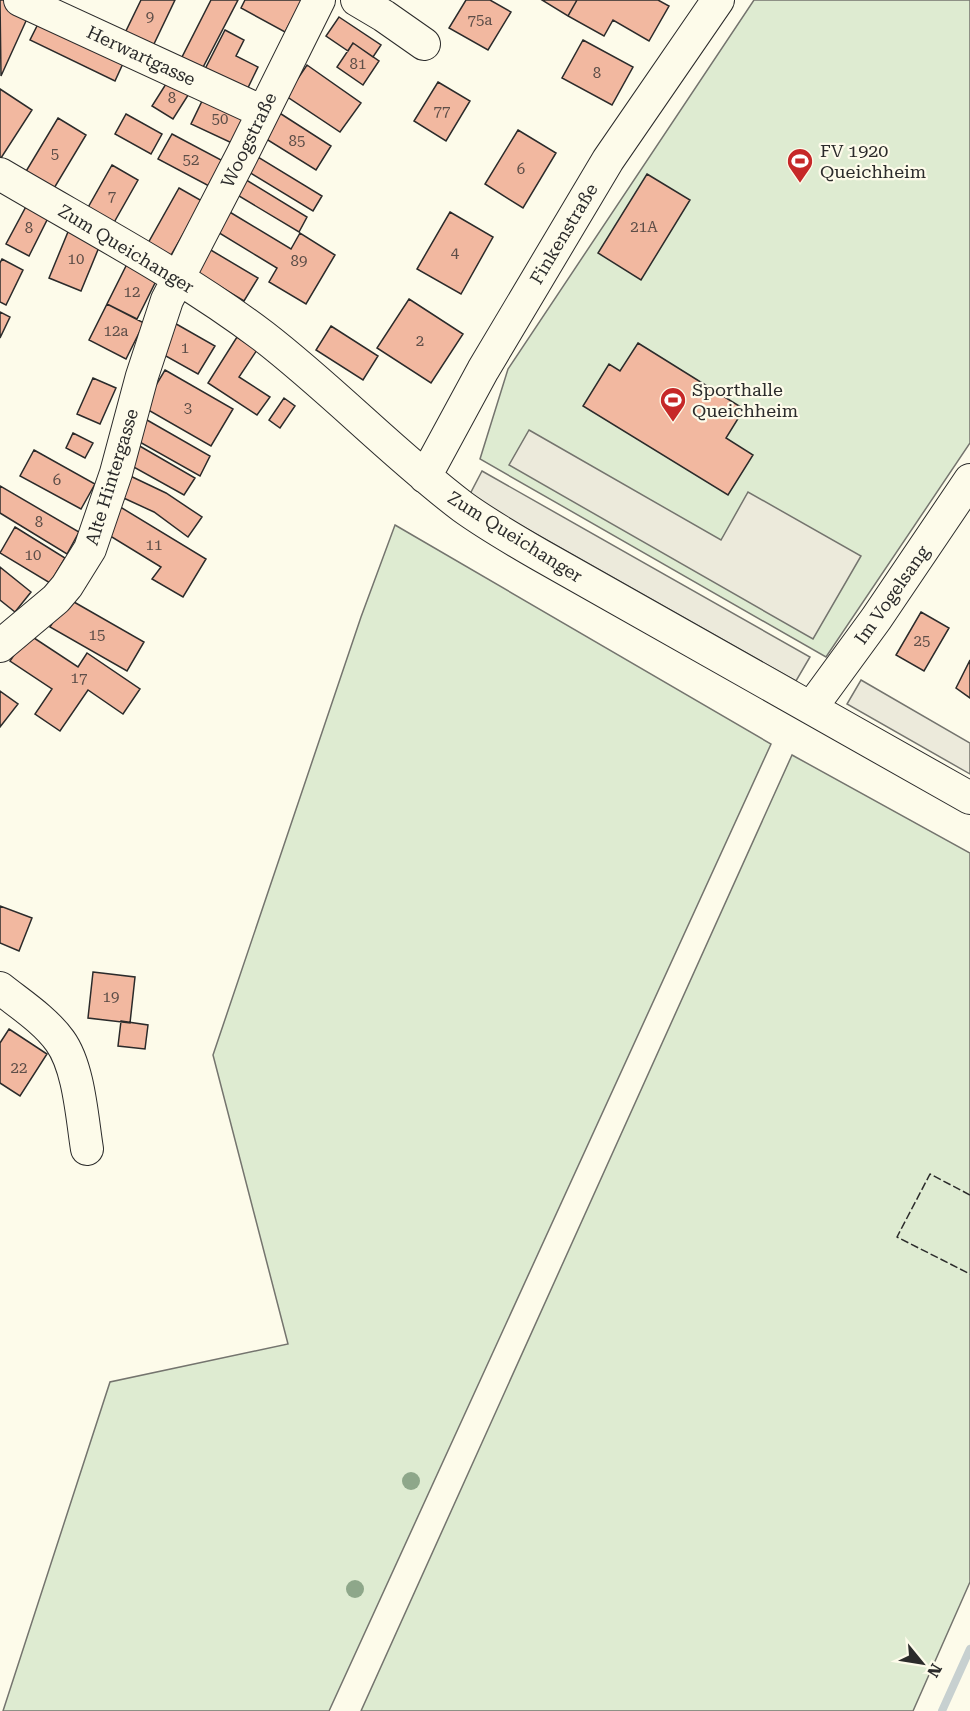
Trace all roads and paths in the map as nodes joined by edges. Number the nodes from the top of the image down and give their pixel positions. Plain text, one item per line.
1 (20, 0) edge
2 (318, 0) edge
3 (357, 0) edge
4 (718, 0) edge
5 (424, 44) dead end
6 (263, 112) junction
7 (0, 174) edge
8 (177, 278) junction
9 (425, 477) junction
10 (970, 480) edge
11 (0, 646) edge
12 (811, 708) junction
13 (970, 798) edge
14 (0, 988) edge
15 (87, 1149) dead end

1 - 6 street, Herwartgasse
2 - 6 street, Woogstraße
3 - 5 street
4 - 9 street, Finkenstraße
6 - 8 street, Woogstraße
7 - 8 street, Zum Queichanger
8 - 9 street, Zum Queichanger
8 - 11 street, Alte Hintergasse
9 - 12 street, Zum Queichanger
10 - 12 street, Im Vogelsang
12 - 13 street, Zum Queichanger
14 - 15 street

